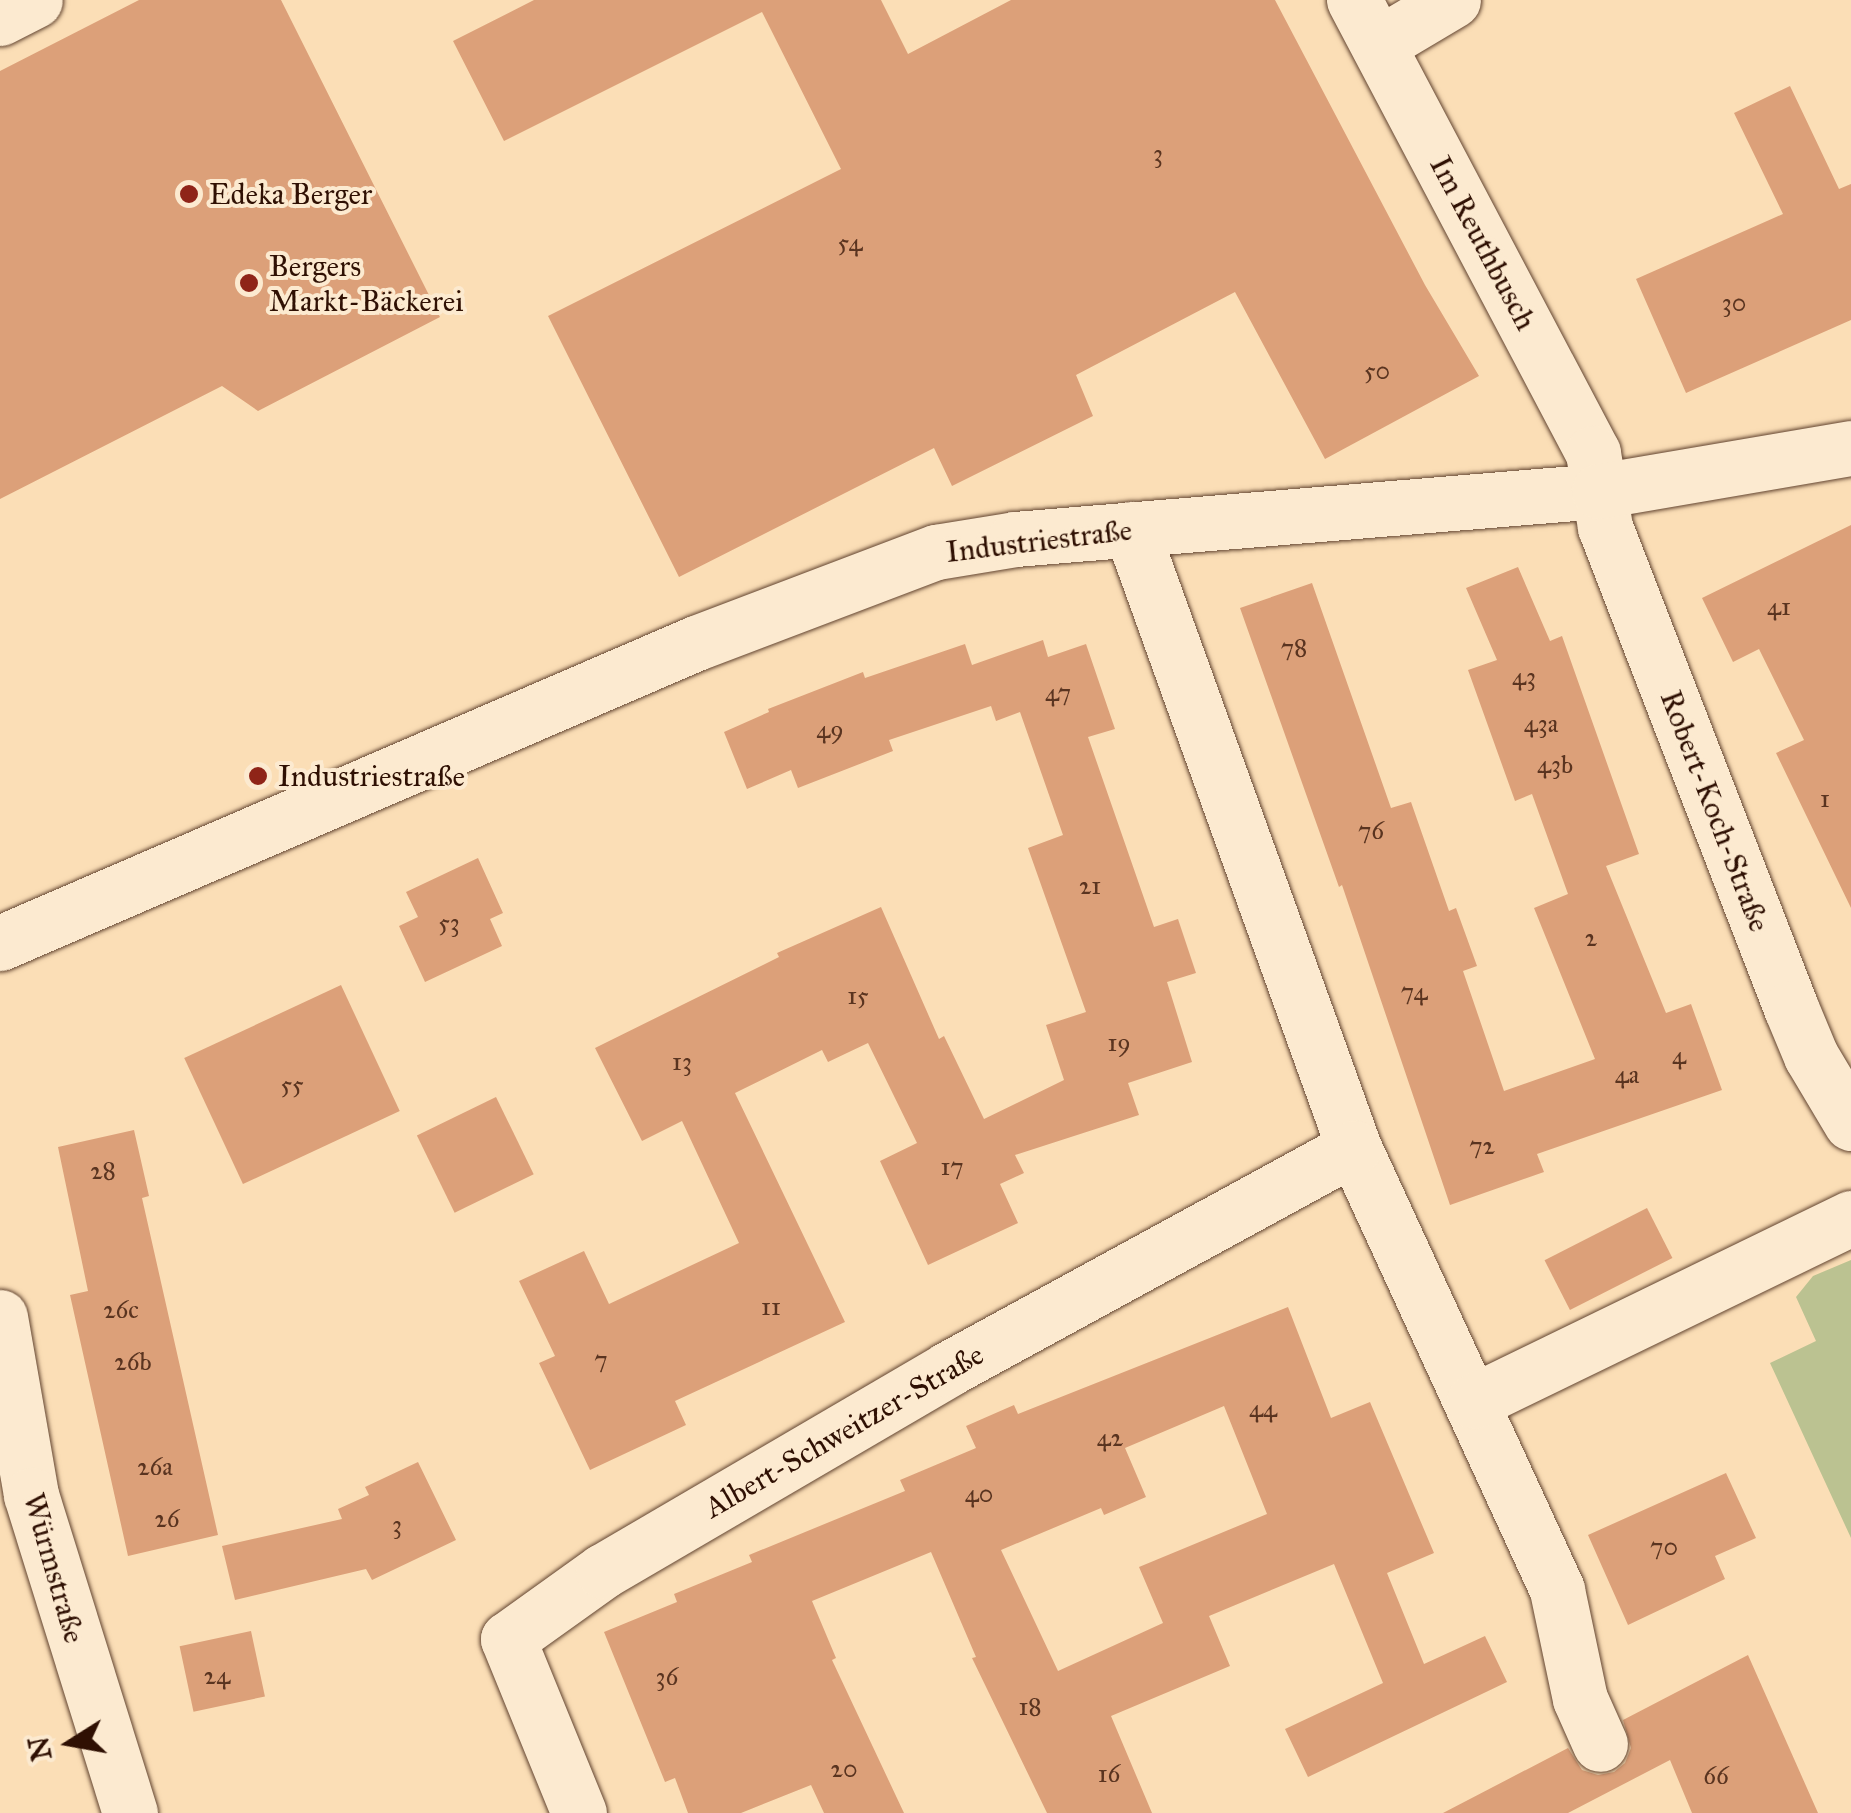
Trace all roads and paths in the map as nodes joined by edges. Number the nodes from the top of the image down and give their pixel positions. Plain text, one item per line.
1 (35, 0) edge
2 (1453, 0) edge
3 (0, 18) edge
4 (1367, 22) edge
5 (1851, 448) edge
6 (1599, 490) junction
7 (1132, 529) junction
8 (0, 943) edge
9 (1851, 1123) edge
10 (1354, 1148) junction
11 (1851, 1218) edge
12 (0, 1317) edge
13 (1474, 1401) junction
14 (16, 1500) edge
15 (1600, 1744) dead end
16 (130, 1813) edge
17 (579, 1813) edge

1 - 3 street
2 - 4 street
4 - 6 street, Im Reuthbusch
5 - 6 street, Industriestraße
6 - 7 street, Industriestraße
6 - 9 street, Robert-Koch-Straße
7 - 8 street, Industriestraße
7 - 10 street
10 - 13 street
10 - 17 street, Albert-Schweitzer-Straße
11 - 13 street
12 - 14 street, Würmstraße
13 - 15 street
14 - 16 street, Würmstraße

